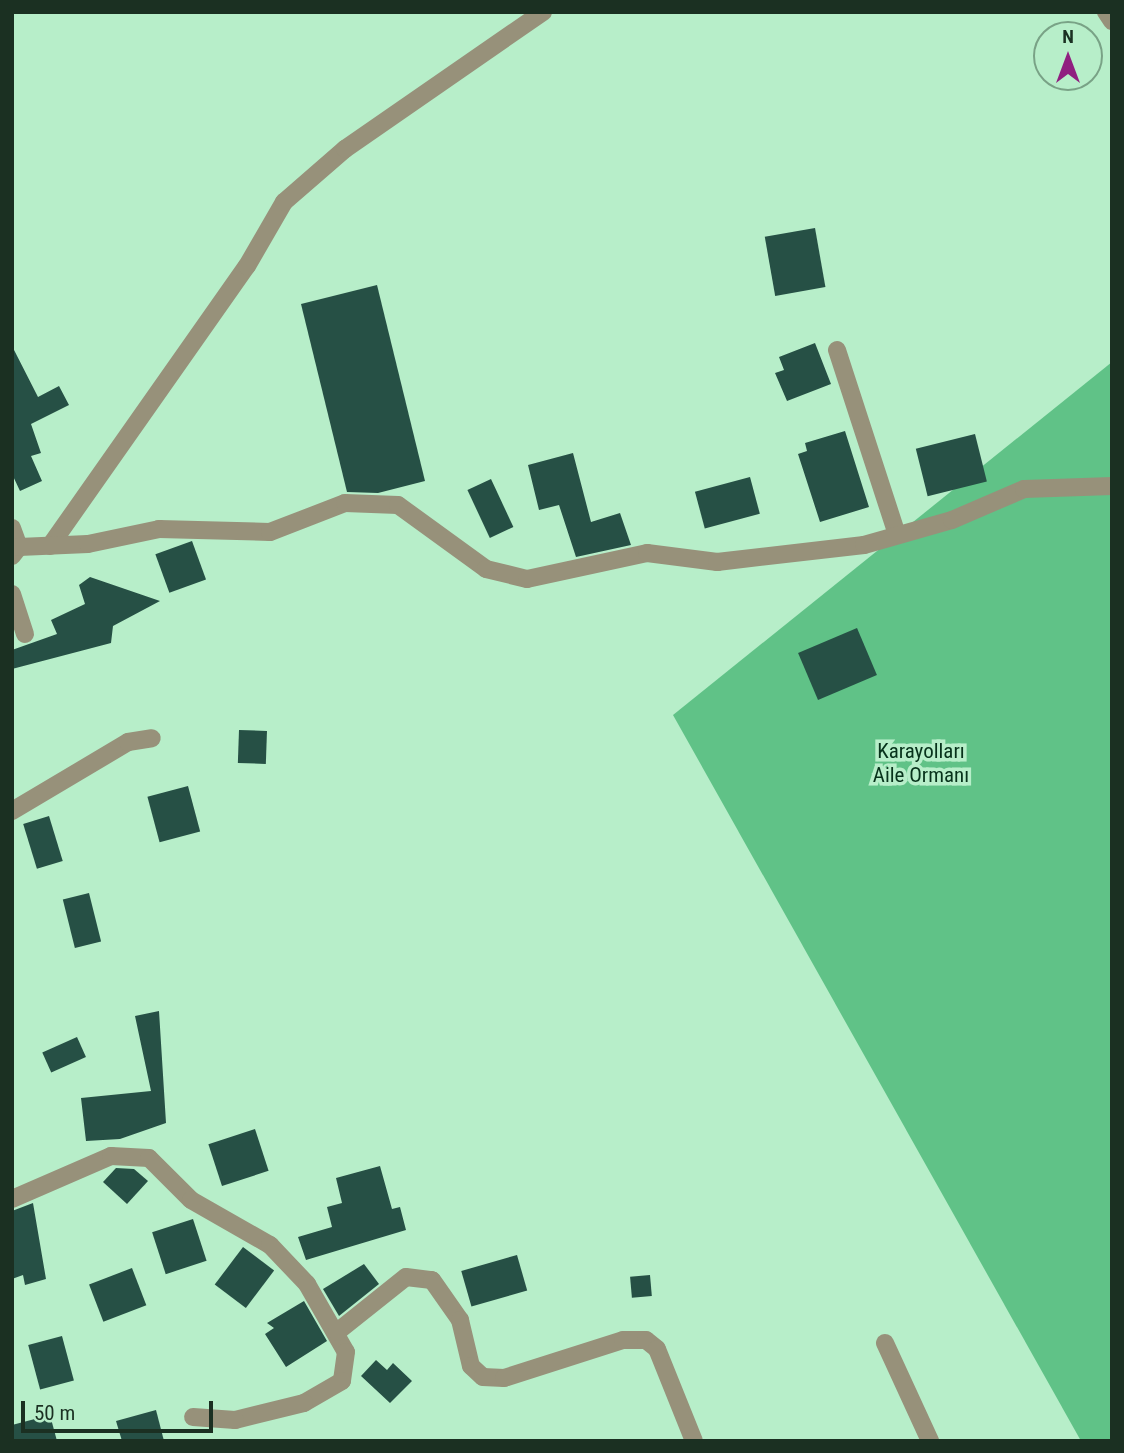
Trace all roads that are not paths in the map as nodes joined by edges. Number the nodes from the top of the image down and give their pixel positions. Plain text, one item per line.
1 (543, 12) edge
2 (1106, 12) edge
3 (1112, 22) edge
4 (837, 350) dead end
5 (1112, 486) edge
6 (12, 528) edge
7 (897, 535) junction
8 (50, 545) junction
9 (16, 552) edge
10 (12, 594) edge
11 (25, 634) dead end
12 (152, 738) dead end
13 (12, 811) edge
14 (12, 1199) edge
15 (337, 1332) junction
16 (885, 1343) dead end
17 (192, 1417) dead end
18 (694, 1441) edge
19 (930, 1441) edge

1 - 8 street
2 - 3 street
4 - 7 street
5 - 7 street
6 - 9 street
7 - 8 street
8 - 9 street
10 - 11 street
12 - 13 street
14 - 15 street
15 - 17 street
15 - 18 street
16 - 19 street

